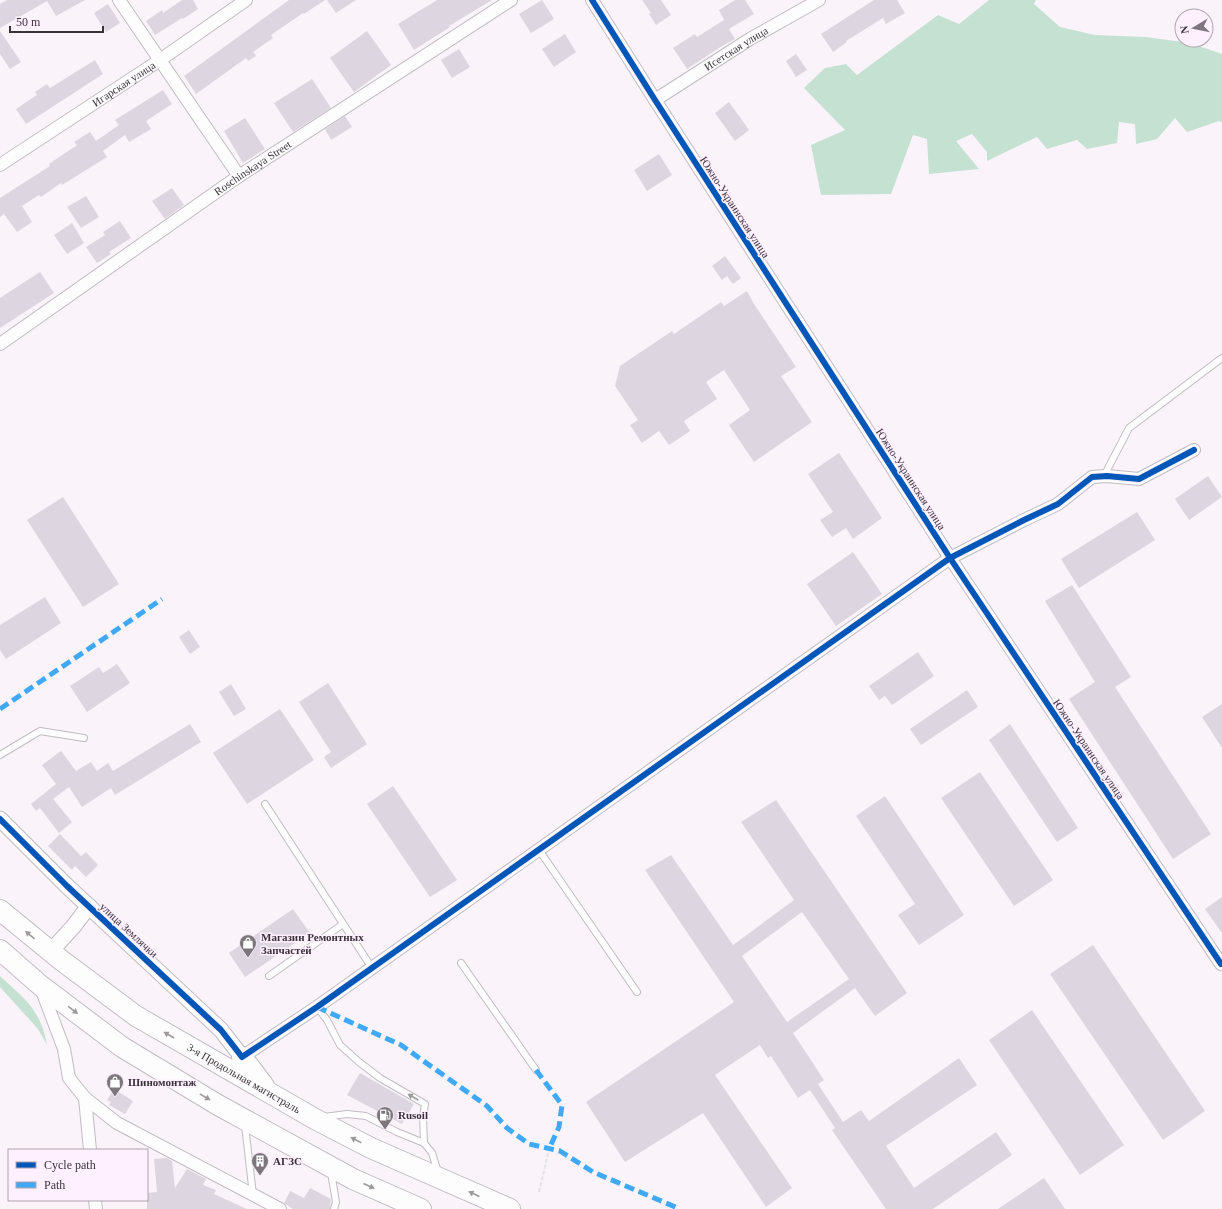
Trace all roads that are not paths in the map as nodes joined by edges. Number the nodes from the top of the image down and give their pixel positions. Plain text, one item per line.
1 (119, 0) edge
2 (246, 0) edge
3 (511, 0) edge
4 (592, 0) edge
5 (819, 0) edge
6 (160, 60) junction
7 (655, 100) junction
8 (0, 165) edge
9 (239, 176) junction
10 (0, 344) edge
11 (1222, 358) edge
12 (1194, 450) dead end
13 (1104, 476) junction
14 (950, 558) junction
15 (84, 738) dead end
16 (0, 755) edge
17 (265, 804) dead end
18 (0, 818) edge
19 (539, 850) junction
20 (89, 906) junction
21 (0, 910) edge
22 (343, 924) junction
23 (0, 950) edge
24 (51, 951) junction
25 (461, 963) dead end
26 (1220, 964) dead end
27 (372, 968) junction
28 (269, 976) dead end
29 (40, 985) junction
30 (637, 992) dead end
31 (317, 1007) junction
32 (242, 1057) junction
33 (536, 1070) dead end
34 (270, 1094) junction
35 (85, 1098) junction
36 (314, 1119) junction
37 (244, 1120) junction
38 (424, 1143) junction
39 (90, 1149) edge
40 (328, 1165) junction
41 (440, 1179) junction
42 (253, 1195) junction
43 (280, 1209) edge
44 (334, 1209) edge
45 (421, 1209) edge
46 (510, 1209) edge

1 - 6 street
2 - 6 street, Игарская улица
3 - 9 street, Roschinskaya Street
4 - 7 street, Южно-Украинская улица
5 - 7 street, Исетская улица
6 - 8 street, Игарская улица
6 - 9 street
7 - 14 street, Южно-Украинская улица
9 - 10 street, Roschinskaya Street
11 - 13 lane
12 - 13 street
13 - 14 street
14 - 19 street
14 - 26 street, Южно-Украинская улица
15 - 16 lane
17 - 22 lane
18 - 20 street, улица Землячки
19 - 27 street
19 - 30 lane
20 - 24 street
20 - 32 street, улица Землячки
24 -> 21 highway, 3-я Продольная магистраль
22 - 27 lane
22 - 28 lane
23 - 29 highway
34 -> 24 highway, 3-я Продольная магистраль
25 - 33 lane
27 - 31 street
29 - 35 street
29 -> 37 highway
31 - 32 street
38 -> 31 lane
32 - 34 highway
34 - 36 highway, 3-я Продольная магистраль
35 - 39 street
35 - 42 street
36 - 38 lane
41 -> 36 highway, 3-я Продольная магистраль
37 - 40 highway
37 - 42 lane
38 - 41 lane
40 - 44 lane
40 -> 45 highway
46 -> 41 highway, 3-я Продольная магистраль
42 - 43 street

